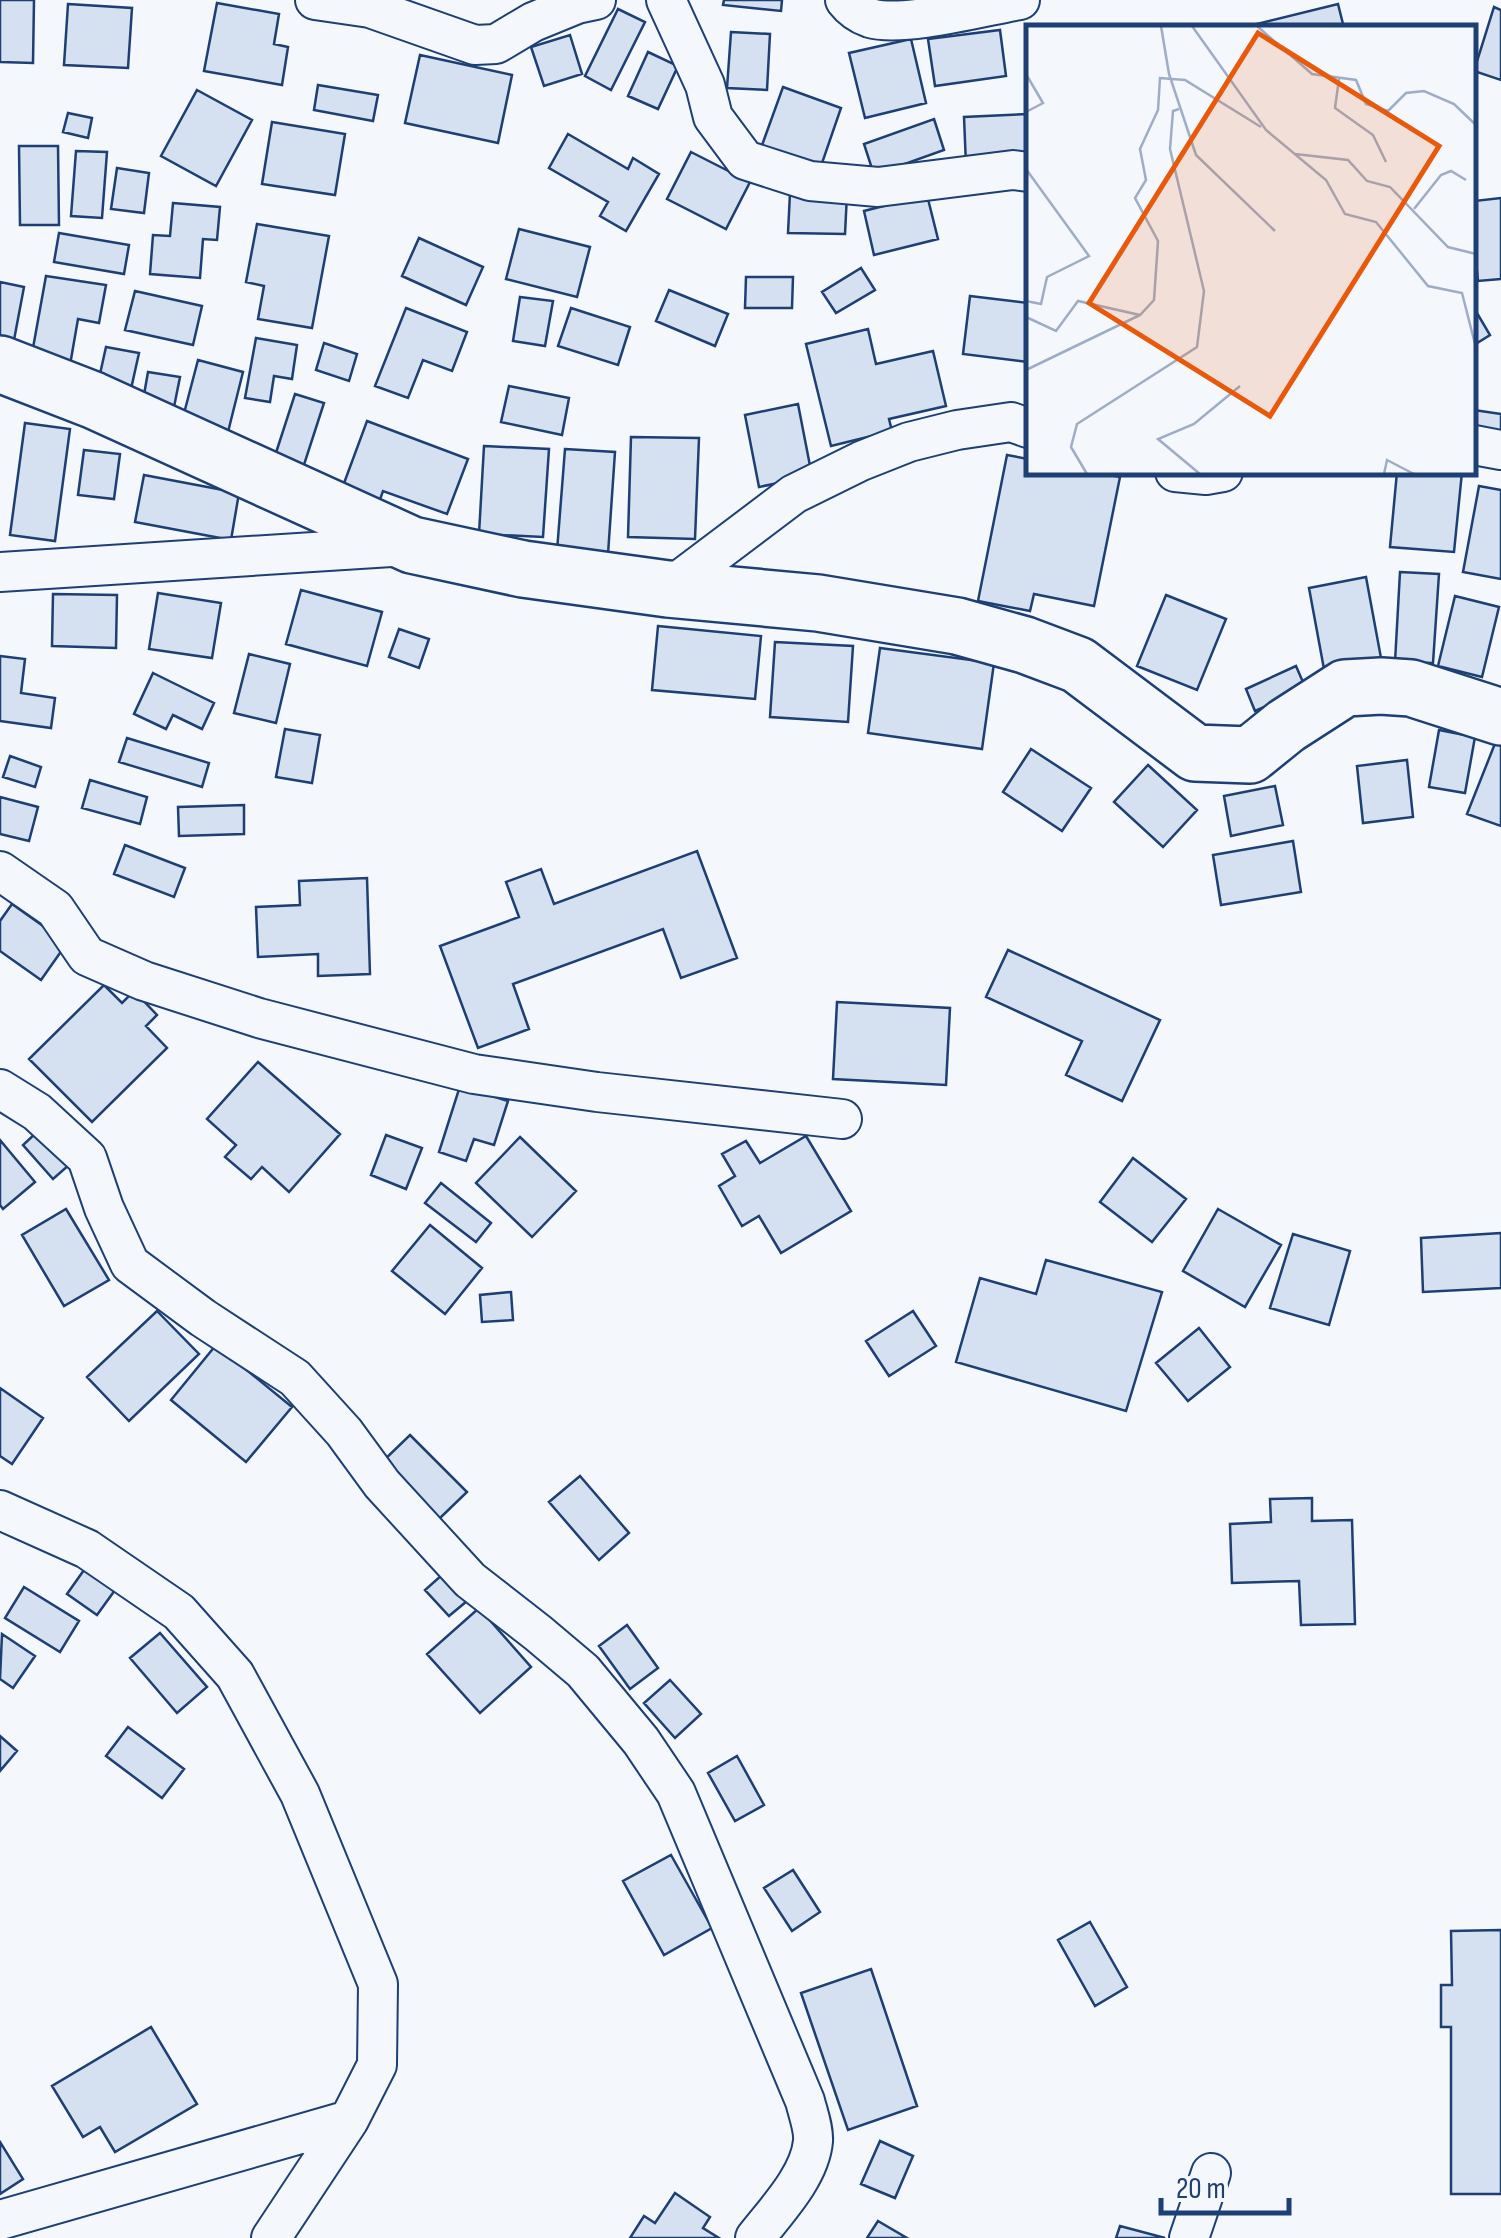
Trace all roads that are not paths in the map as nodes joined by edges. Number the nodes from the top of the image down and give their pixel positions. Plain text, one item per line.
1 (314, 0) edge
2 (596, 0) edge
3 (666, 0) edge
4 (845, 0) edge
5 (1020, 0) edge
6 (1026, 172) edge
7 (0, 364) edge
8 (1026, 427) edge
9 (1476, 446) edge
10 (1501, 450) edge
11 (412, 546) junction
12 (0, 572) edge
13 (668, 589) junction
14 (1501, 717) edge
15 (0, 871) edge
16 (0, 1089) edge
17 (842, 1119) dead end
18 (0, 1510) edge
19 (349, 2120) junction
20 (1211, 2174) dead end
21 (0, 2220) edge
22 (272, 2238) edge
23 (756, 2238) edge
24 (1189, 2238) edge

1 - 2 street
3 - 6 street
4 - 5 street
7 - 11 highway
8 - 13 street
9 - 10 street
11 - 12 street
11 - 13 highway
13 - 14 highway
15 - 17 street
16 - 23 street
18 - 19 street
19 - 21 street
19 - 22 street
20 - 24 street

